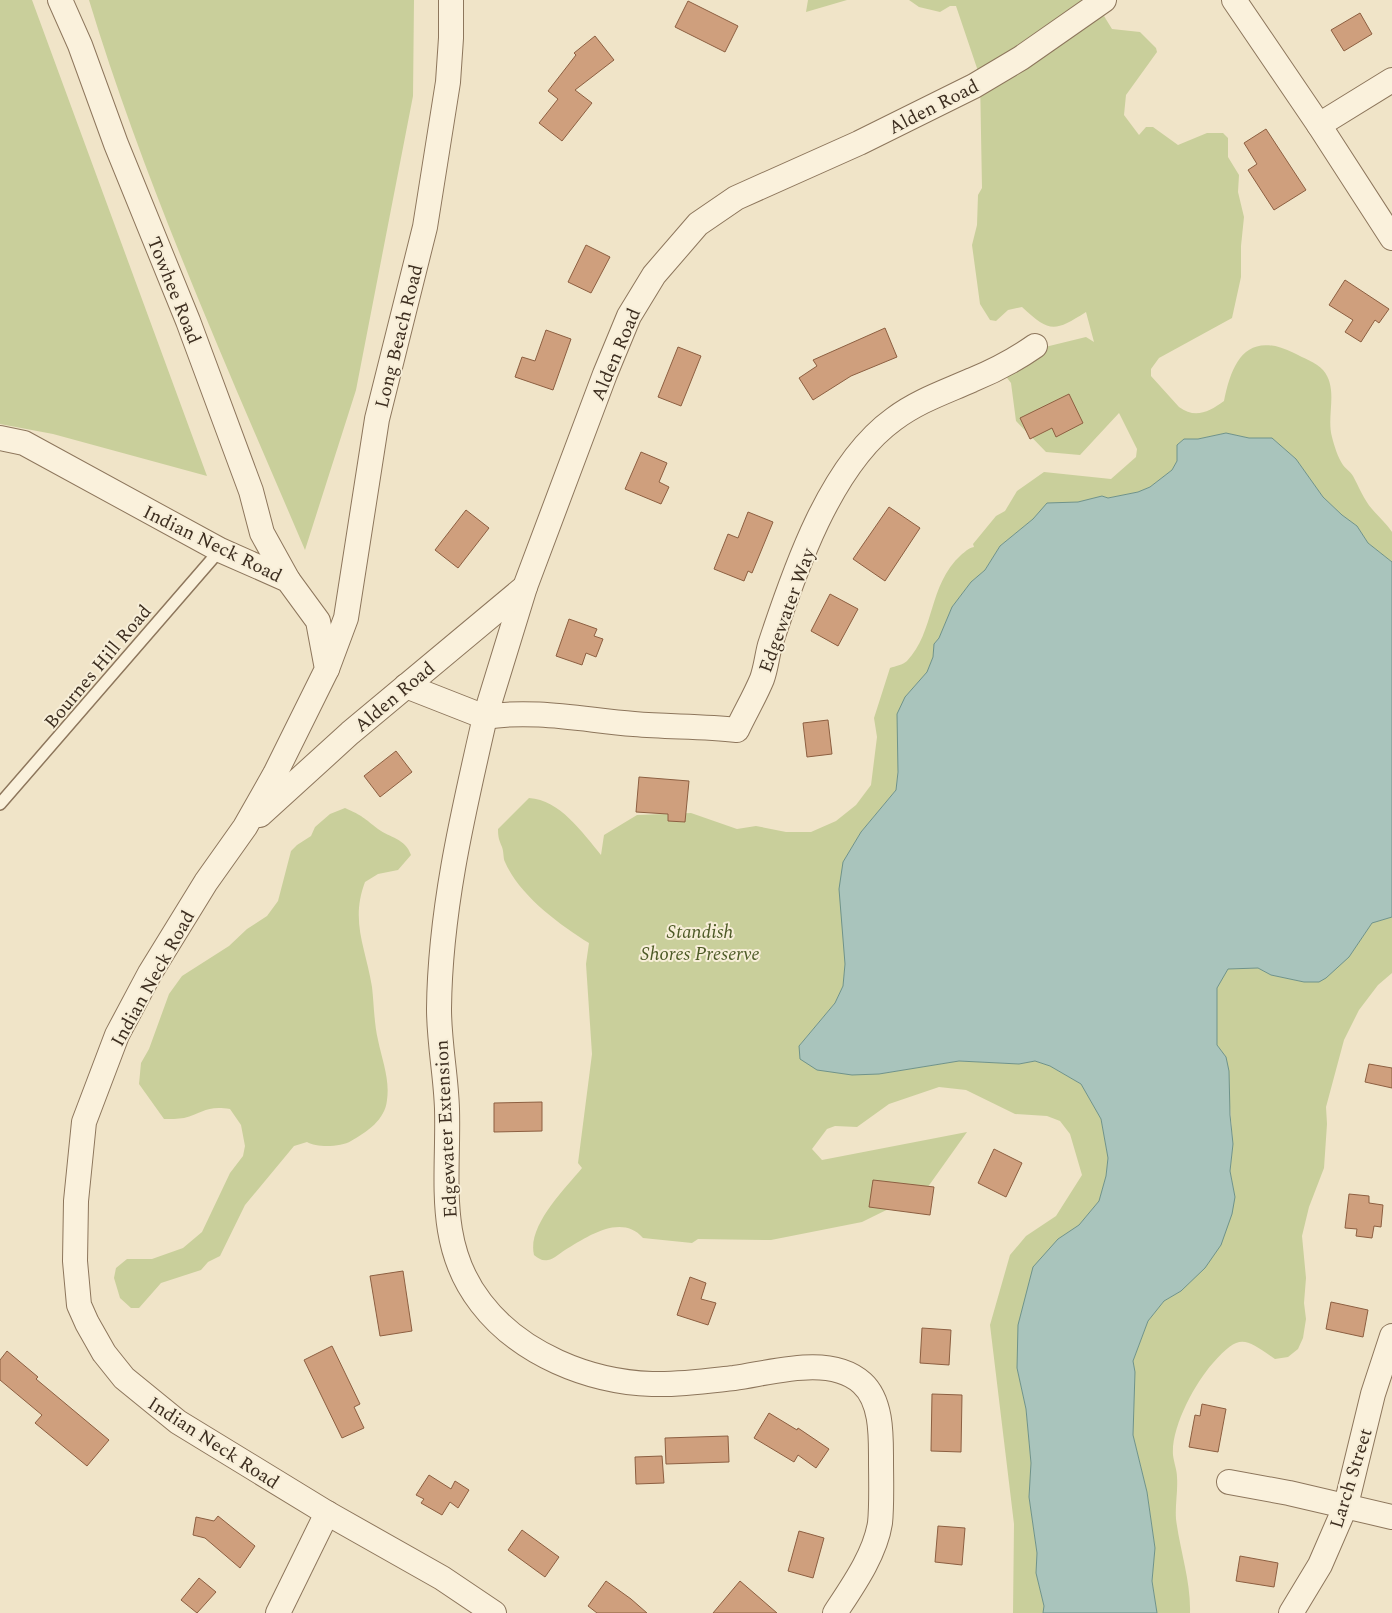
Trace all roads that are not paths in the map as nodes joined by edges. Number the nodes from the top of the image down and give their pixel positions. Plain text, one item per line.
1 (60, 0) edge
2 (451, 0) edge
3 (1104, 0) edge
4 (1234, 0) edge
5 (1392, 80) edge
6 (1319, 125) junction
7 (1392, 238) edge
8 (1035, 346) dead end
9 (0, 438) edge
10 (220, 550) junction
11 (288, 580) junction
12 (524, 587) junction
13 (327, 669) junction
14 (406, 686) junction
15 (485, 717) junction
16 (0, 804) edge
17 (244, 830) junction
18 (1392, 1336) edge
19 (1229, 1482) dead end
20 (1346, 1505) junction
21 (327, 1513) junction
22 (1392, 1517) edge
23 (278, 1613) edge
24 (494, 1613) edge
25 (835, 1613) edge
26 (1291, 1613) edge

1 - 11 street, Towhee Road
2 - 13 street, Long Beach Road
3 - 12 street, Alden Road
4 - 6 street
5 - 6 street
6 - 7 street
8 - 15 street, Edgewater Way
9 - 10 street, Indian Neck Road
10 - 11 street, Indian Neck Road
10 - 16 lane, Bournes Hill Road
11 - 13 street, Indian Neck Road
12 - 14 street, Alden Road
12 - 15 street, Edgewater Extension
13 - 17 street, Indian Neck Road
14 - 15 street
14 - 17 street, Alden Road
15 - 25 street, Edgewater Extension
17 - 21 street, Indian Neck Road
18 - 20 street, Larch Street
19 - 20 street
20 - 22 street
20 - 26 street, Larch Street
21 - 23 street
21 - 24 street, Indian Neck Road

